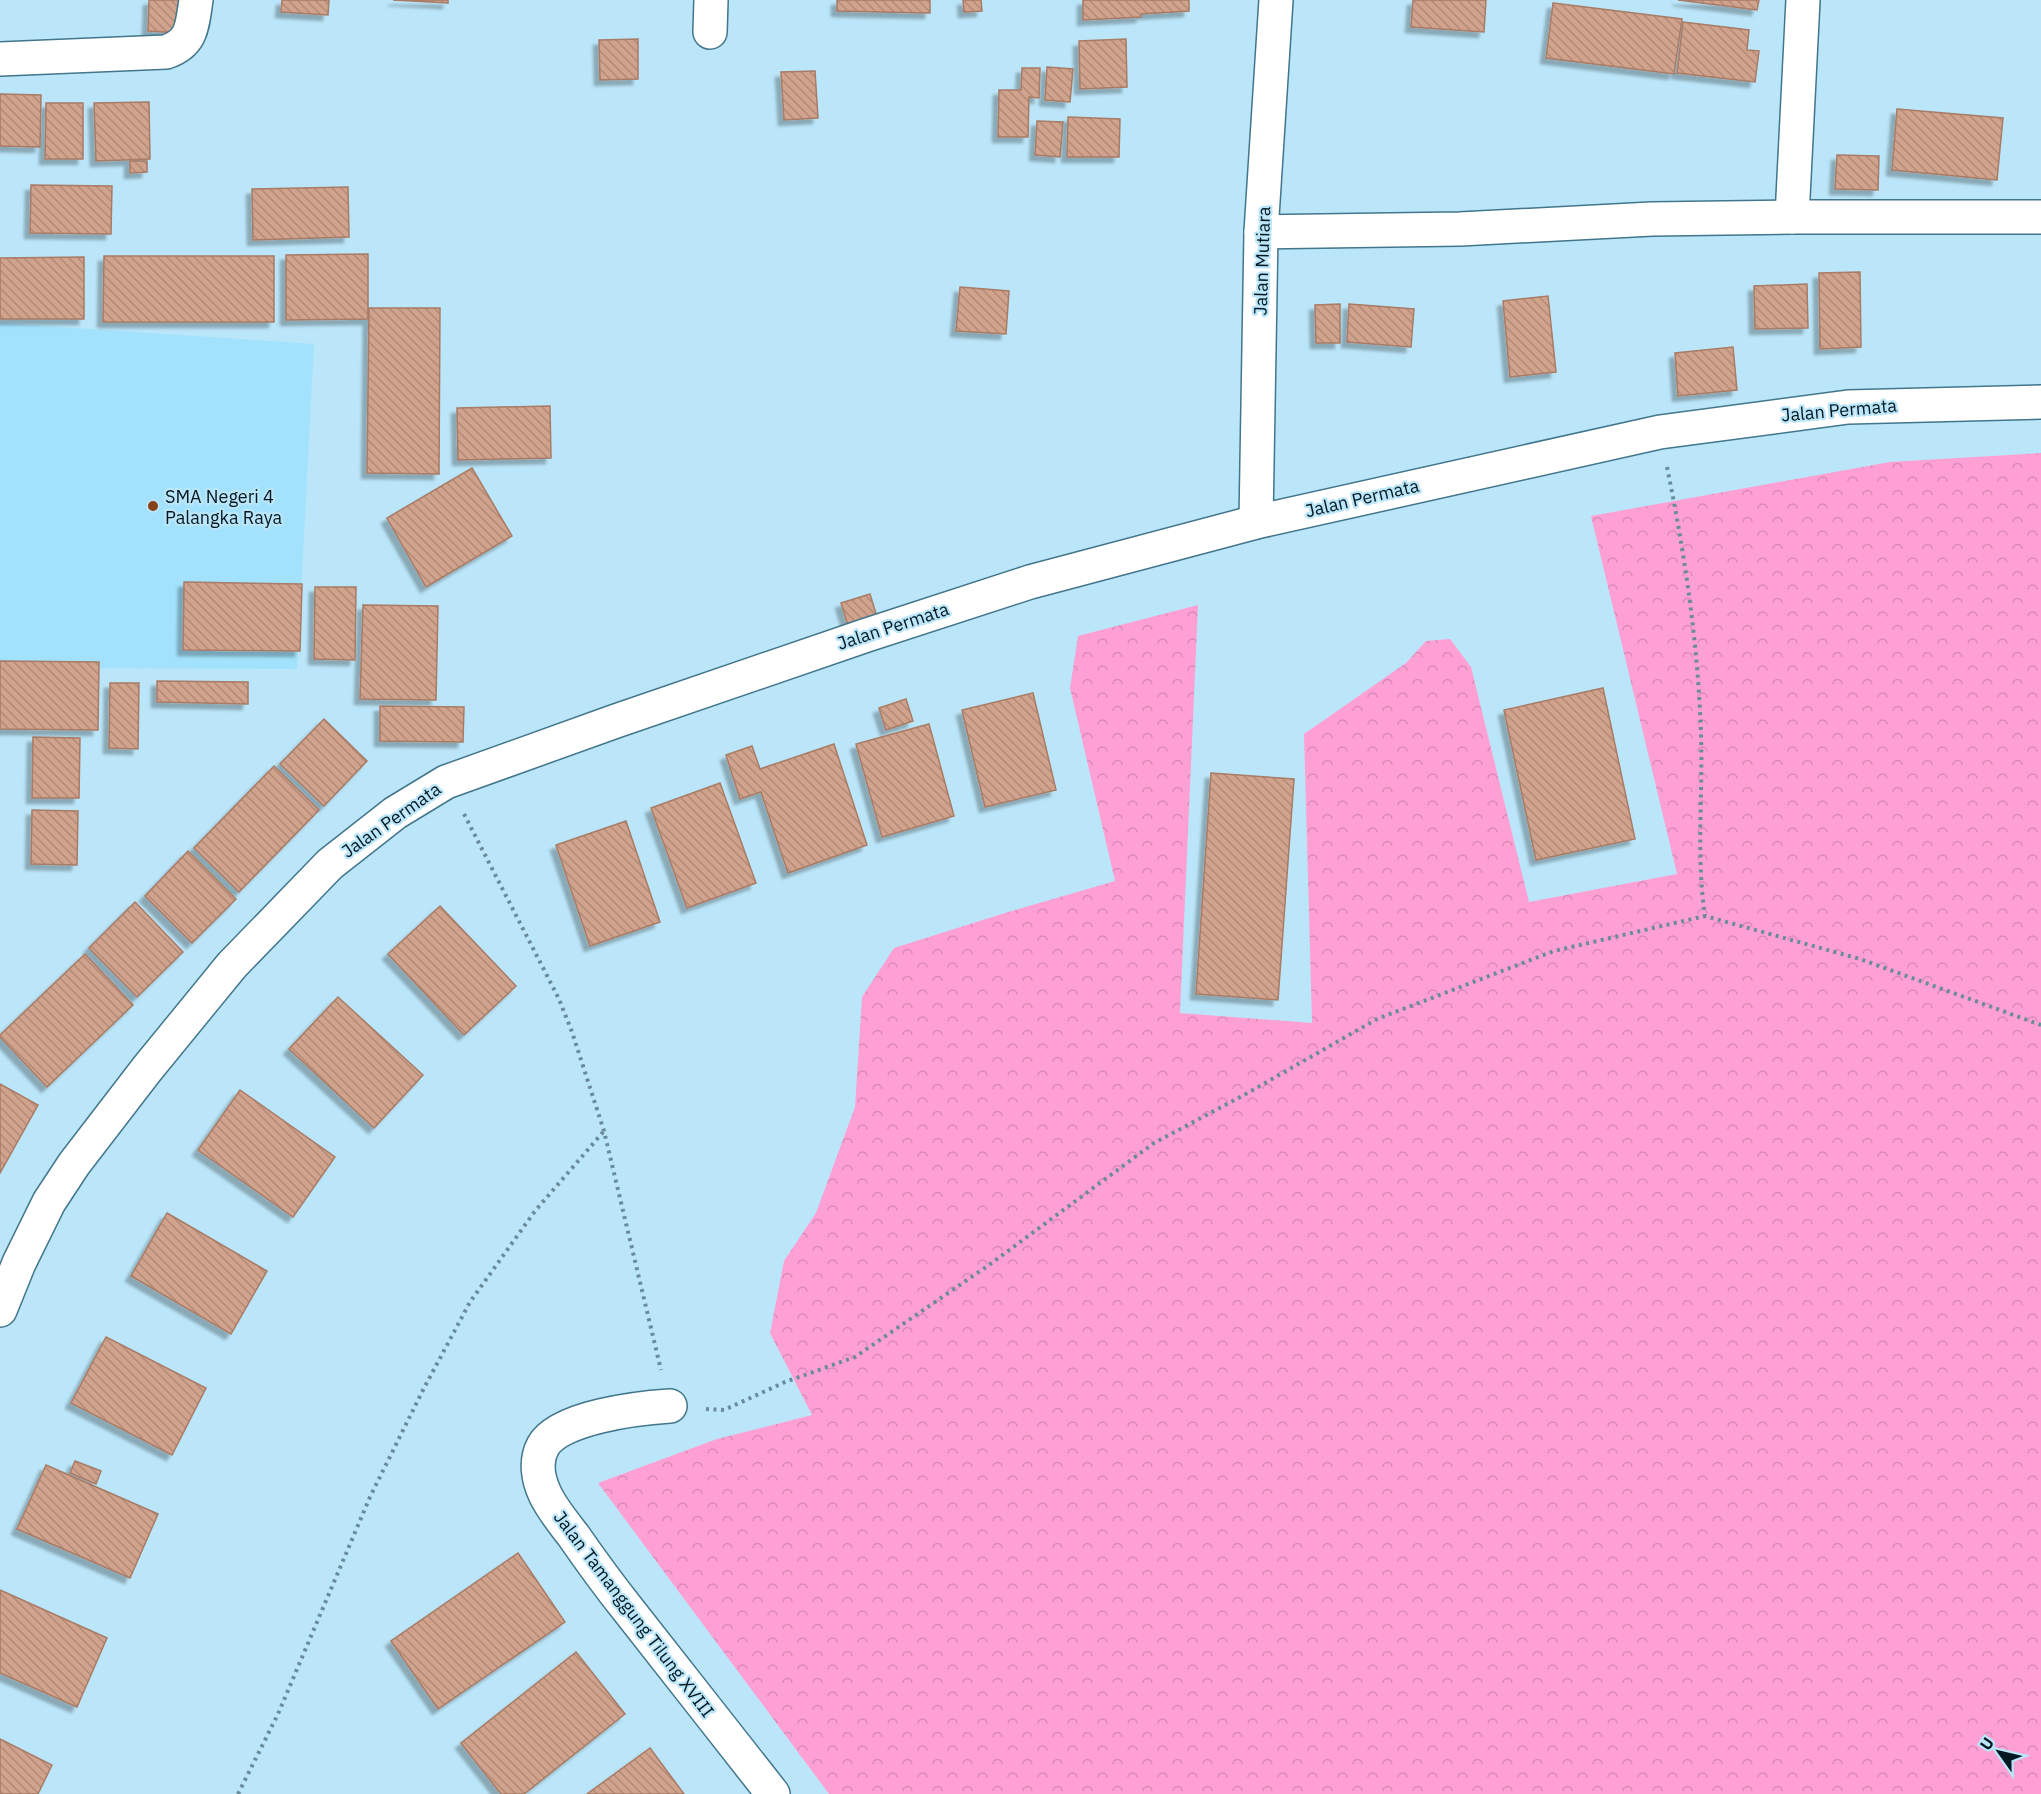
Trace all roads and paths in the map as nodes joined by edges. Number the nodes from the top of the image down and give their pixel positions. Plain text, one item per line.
1 (196, 0) edge
2 (711, 0) edge
3 (1276, 0) edge
4 (1803, 0) edge
5 (710, 32) dead end
6 (0, 59) edge
7 (1792, 217) junction
8 (2041, 217) edge
9 (1261, 231) junction
10 (2041, 402) edge
11 (1660, 432) junction
12 (1256, 522) junction
13 (446, 782) junction
14 (1705, 916) junction
15 (2041, 1025) edge
16 (604, 1131) junction
17 (0, 1310) edge
18 (670, 1406) junction
19 (238, 1794) edge
20 (773, 1794) edge

1 - 6 street
2 - 5 street
3 - 9 street, Jalan Mutiara
4 - 7 street
7 - 8 street
7 - 9 street
9 - 12 street, Jalan Mutiara
10 - 11 street, Jalan Permata
11 - 12 street, Jalan Permata
11 - 14 path
12 - 13 street, Jalan Permata
13 - 16 path
13 - 17 street, Jalan Permata
14 - 15 path
14 - 18 path
16 - 18 path
16 - 19 path
18 - 20 street, Jalan Tamanggung Tilung XVIII

